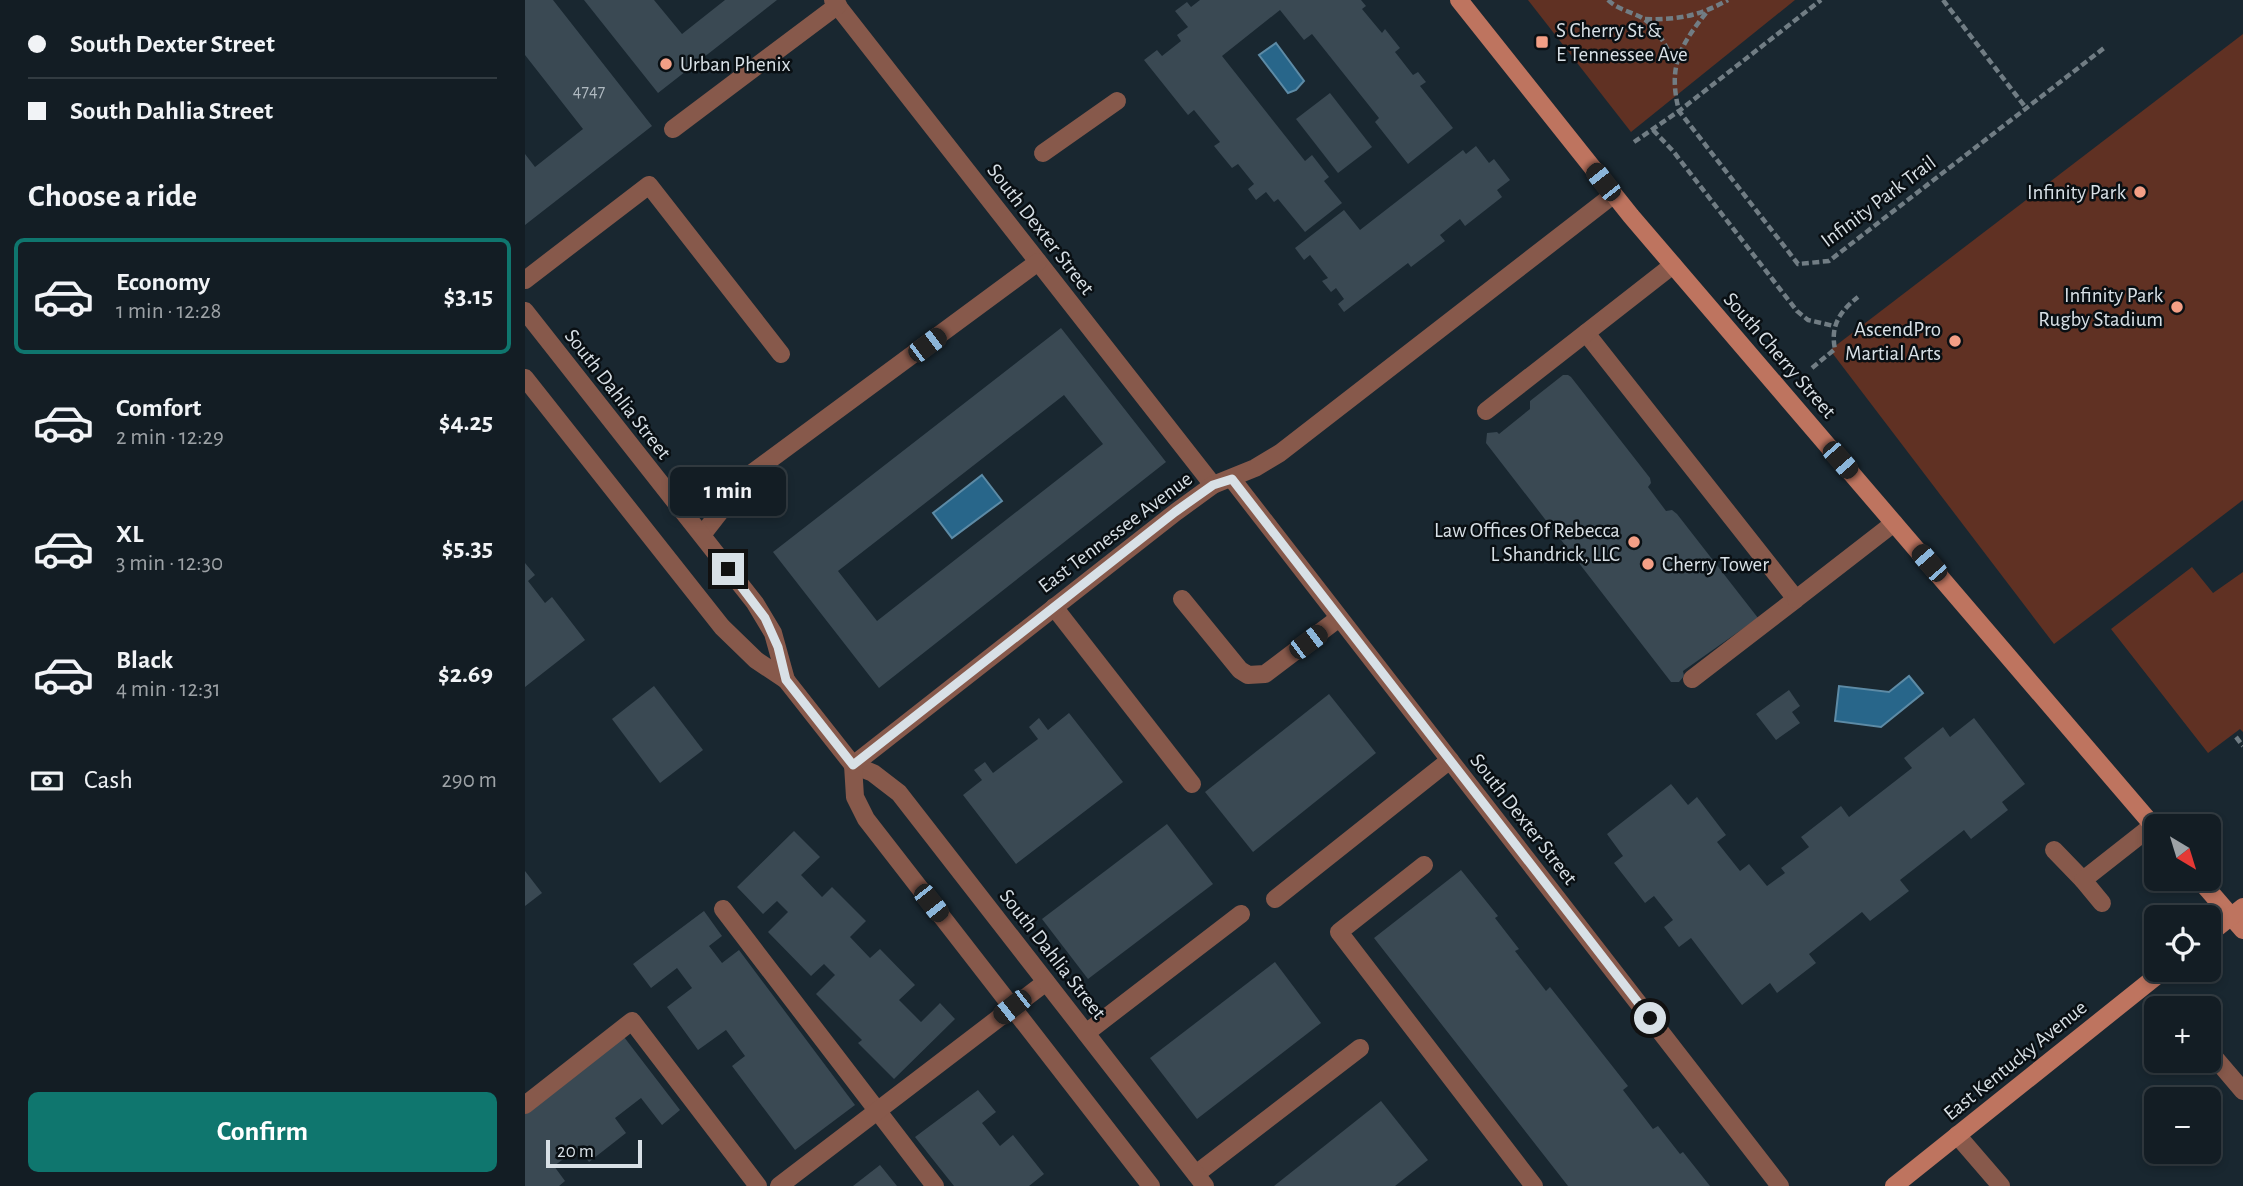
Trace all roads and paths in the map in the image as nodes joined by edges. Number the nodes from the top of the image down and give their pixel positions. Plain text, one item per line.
1 (1459, 0) edge
2 (1608, 0) edge
3 (1728, 0) edge
4 (1821, 0) edge
5 (1943, 0) edge
6 (836, 3) edge
7 (1706, 13) junction
8 (1644, 19) junction
9 (2104, 48) dead end
10 (1675, 63) junction
11 (1117, 101) dead end
12 (2026, 108) junction
13 (1679, 111) junction
14 (673, 129) dead end
15 (1653, 130) junction
16 (1634, 142) dead end
17 (1043, 153) dead end
18 (1613, 195) junction
19 (1038, 262) junction
20 (1673, 265) junction
21 (525, 280) edge
22 (1859, 297) dead end
23 (525, 311) edge
24 (1834, 326) junction
25 (1586, 333) junction
26 (781, 354) dead end
27 (1812, 368) dead end
28 (525, 378) edge
29 (1486, 411) dead end
30 (1232, 479) junction
31 (1213, 485) junction
32 (1894, 523) junction
33 (702, 536) junction
34 (1182, 599) dead end
35 (1796, 599) junction
36 (1053, 607) junction
37 (1339, 618) junction
38 (1692, 679) dead end
39 (786, 680) junction
40 (2236, 737) dead end
41 (2243, 746) edge
42 (1450, 760) junction
43 (853, 765) junction
44 (1192, 784) dead end
45 (2144, 814) edge
46 (2144, 835) edge
47 (2054, 850) dead end
48 (1425, 864) dead end
49 (2083, 880) junction
50 (2211, 891) edge
51 (1275, 899) dead end
52 (2102, 904) dead end
53 (723, 909) dead end
54 (1241, 914) dead end
55 (2239, 918) edge
56 (2221, 928) edge
57 (1046, 982) junction
58 (2149, 982) edge
59 (1012, 1007) junction
60 (1086, 1034) junction
61 (1360, 1048) dead end
62 (2221, 1065) edge
63 (2243, 1091) edge
64 (525, 1105) edge
65 (877, 1112) junction
66 (1957, 1135) junction
67 (1200, 1180) edge
68 (758, 1186) edge
69 (779, 1186) edge
70 (935, 1186) edge
71 (1151, 1186) edge
72 (1534, 1186) edge
73 (1780, 1186) edge
74 (1894, 1186) edge
75 (2001, 1186) edge

1 - 18 street, South Cherry Street
2 - 8 path, Infinity Park Trail
3 - 7 path, Infinity Park Trail
4 - 13 path
5 - 12 path
6 - 14 street
6 - 19 street, South Dexter Street
7 - 8 path, Infinity Park Trail
7 - 10 path, Infinity Park Trail
8 - 10 path, Infinity Park Trail
9 - 12 path, Infinity Park Trail
10 - 13 path, Infinity Park Trail
11 - 17 street
12 - 13 path, Infinity Park Trail
13 - 15 path
15 - 16 path
15 - 24 path
18 - 20 street, South Cherry Street
18 - 30 street, East Tennessee Avenue
19 - 31 street, South Dexter Street
19 - 33 street
20 - 25 street
20 - 32 street, South Cherry Street
21 - 26 street
22 - 24 path
23 - 33 street, South Dahlia Street
24 - 27 path
25 - 29 street
25 - 35 street
28 - 39 street, South Dahlia Street
30 - 31 street, East Tennessee Avenue
30 - 37 street, South Dexter Street
31 - 36 street, East Tennessee Avenue
32 - 35 street
32 - 45 street, South Cherry Street
33 - 39 street, South Dahlia Street
34 - 37 street
35 - 38 street
36 - 43 street, East Tennessee Avenue
36 - 44 street
37 - 42 street, South Dexter Street
39 - 43 street, South Dahlia Street
40 - 41 path
42 - 51 street
42 - 73 street, South Dexter Street
43 - 57 street, South Dahlia Street
43 - 59 street
46 - 49 street
47 - 49 street
48 - 72 street
49 - 52 street
50 - 55 street
53 - 65 street
54 - 60 street
55 - 56 street
57 - 59 street
57 - 60 street, South Dahlia Street
58 - 66 street, East Kentucky Avenue
59 - 65 street
59 - 71 street
60 - 67 street, South Dahlia Street
61 - 67 street
62 - 63 street
64 - 68 street
65 - 69 street
65 - 70 street
66 - 74 street, East Kentucky Avenue
66 - 75 street

